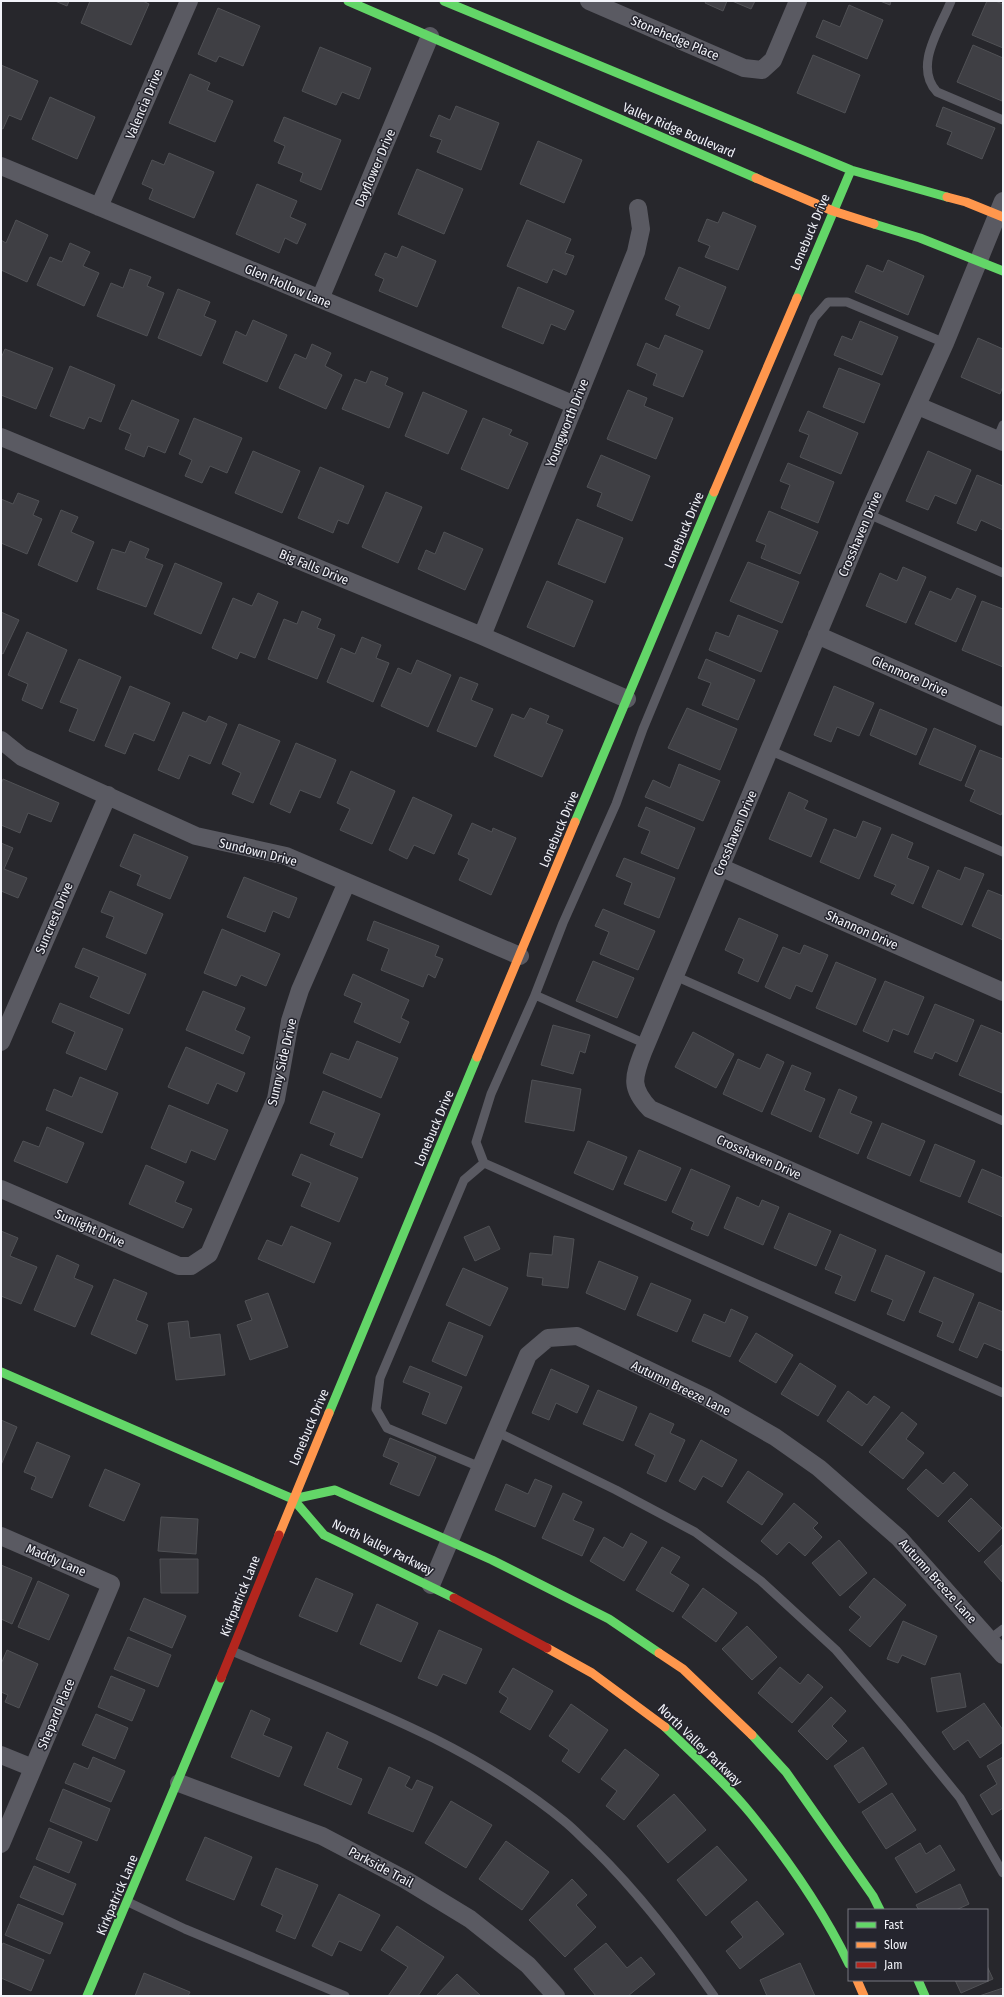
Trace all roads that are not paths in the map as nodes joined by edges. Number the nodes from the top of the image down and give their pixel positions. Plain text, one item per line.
1 (189, 1) edge
2 (348, 1) edge
3 (444, 1) edge
4 (589, 1) edge
5 (798, 1) edge
6 (951, 1) edge
7 (430, 36) junction
8 (1003, 120) edge
9 (1, 166) edge
10 (851, 170) junction
11 (99, 207) junction
12 (638, 208) dead end
13 (833, 211) junction
14 (1001, 211) edge
15 (979, 261) junction
16 (1003, 271) edge
17 (320, 299) junction
18 (945, 343) junction
19 (575, 405) junction
20 (918, 406) junction
21 (1001, 435) edge
22 (1, 437) edge
23 (868, 514) junction
24 (1003, 573) edge
25 (817, 635) junction
26 (482, 636) junction
27 (627, 699) junction
28 (1003, 717) edge
29 (1, 740) edge
30 (769, 750) junction
31 (108, 795) junction
32 (1003, 852) edge
33 (720, 867) junction
34 (347, 882) junction
35 (520, 956) junction
36 (675, 976) junction
37 (1003, 992) edge
38 (535, 995) junction
39 (1, 1042) edge
40 (646, 1044) junction
41 (1003, 1121) edge
42 (484, 1162) junction
43 (1, 1189) edge
44 (1003, 1264) edge
45 (179, 1266) joint
46 (1, 1372) edge
47 (1003, 1393) edge
48 (496, 1431) junction
49 (480, 1468) junction
50 (293, 1499) junction
51 (1, 1536) edge
52 (448, 1542) junction
53 (111, 1584) joint
54 (431, 1585) junction
55 (996, 1634) edge
56 (232, 1651) junction
57 (1003, 1655) edge
58 (1, 1755) edge
59 (33, 1768) junction
60 (179, 1783) junction
61 (1, 1844) edge
62 (1003, 1874) edge
63 (128, 1902) junction
64 (880, 1909) edge
65 (848, 1962) edge
66 (857, 1981) edge
67 (918, 1981) edge
68 (87, 1996) edge
69 (345, 1996) edge
70 (556, 1996) edge
71 (714, 1996) edge
72 (864, 1996) edge
73 (925, 1996) edge

1 - 11 street, Valencia Drive
2 - 7 street, Valley Ridge Boulevard
3 - 10 street
4 - 5 street, Stonehedge Place
6 - 8 lane
7 - 13 street, Valley Ridge Boulevard
7 - 17 street, Dayflower Drive
9 - 11 street, Glen Hollow Lane
10 - 13 street, Lonebuck Drive
10 - 14 street
11 - 17 street, Glen Hollow Lane
12 - 19 street, Youngworth Drive
13 - 15 street, Valley Ridge Boulevard
13 - 27 street, Lonebuck Drive
14 - 15 street, Crosshaven Drive
15 - 16 street, Valley Ridge Boulevard
15 - 18 street, Crosshaven Drive
17 - 19 street, Glen Hollow Lane
18 - 20 street, Crosshaven Drive
18 - 38 lane
19 - 26 street, Youngworth Drive
20 - 21 street
20 - 23 street, Crosshaven Drive
22 - 26 street, Big Falls Drive
23 - 24 lane
23 - 25 street, Crosshaven Drive
25 - 28 street, Glenmore Drive
25 - 30 street, Crosshaven Drive
26 - 27 street, Big Falls Drive
27 - 35 street, Lonebuck Drive
29 - 31 street, Sundown Drive
30 - 32 lane
30 - 33 street, Crosshaven Drive
31 - 34 street, Sundown Drive
31 - 39 street, Suncrest Drive
33 - 36 street, Crosshaven Drive
33 - 37 street, Shannon Drive
34 - 35 street, Sundown Drive
34 - 45 street, Sunny Side Drive
35 - 50 street, Lonebuck Drive
36 - 40 street, Crosshaven Drive
36 - 41 lane
38 - 40 lane
38 - 42 lane
40 - 44 street, Crosshaven Drive
42 - 47 lane
42 - 49 lane
43 - 45 street, Sunlight Drive
46 - 50 street
48 - 49 street, Autumn Breeze Lane
48 - 55 street, Autumn Breeze Lane
48 - 62 lane
49 - 52 street, Autumn Breeze Lane
50 - 52 street
50 - 54 street, North Valley Parkway
50 - 56 street, Kirkpatrick Lane
51 - 53 street, Maddy Lane
52 - 54 street, Autumn Breeze Lane
52 - 64 street
53 - 59 street, Shepard Place
54 - 65 street, North Valley Parkway
55 - 57 street, Autumn Breeze Lane
56 - 60 street, Kirkpatrick Lane
56 - 71 lane
58 - 59 street
59 - 61 street, Shepard Place
60 - 63 street, Kirkpatrick Lane
60 - 70 street, Parkside Trail
63 - 68 street, Kirkpatrick Lane
63 - 69 lane
66 - 72 street
67 - 73 street

